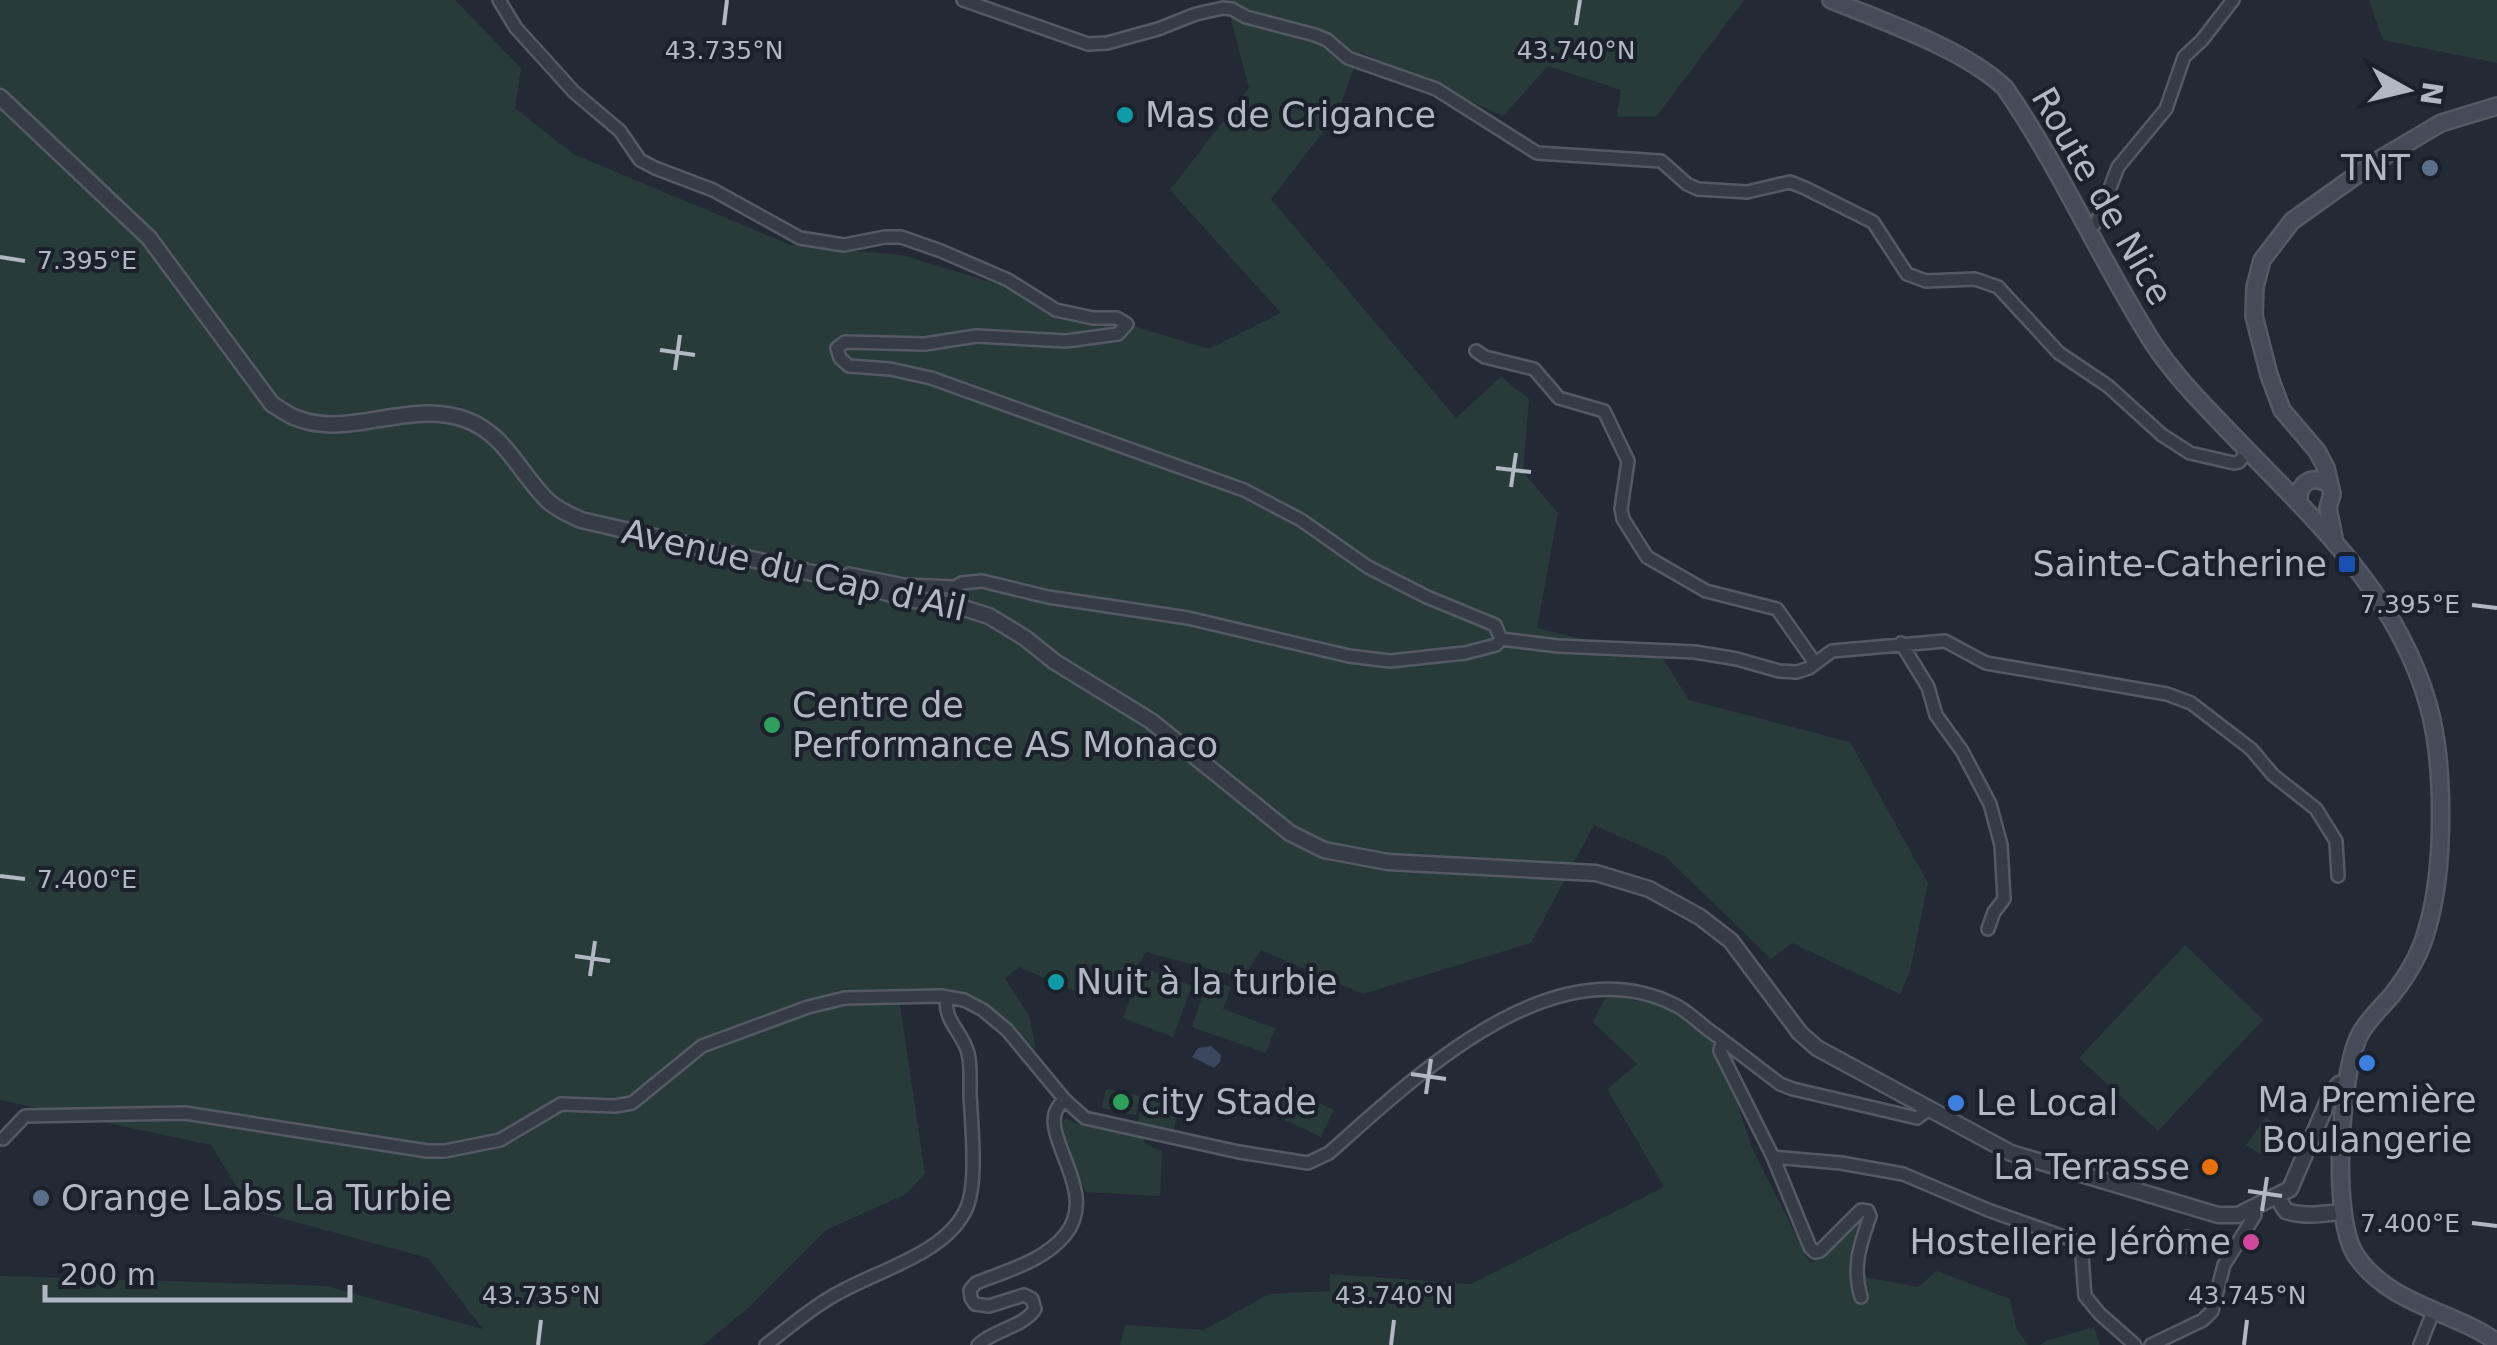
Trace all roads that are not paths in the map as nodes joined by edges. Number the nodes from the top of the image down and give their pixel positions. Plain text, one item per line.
1 (498, 0) edge
2 (964, 0) edge
3 (1831, 0) edge
4 (2233, 0) edge
5 (0, 97) edge
6 (2493, 110) edge
7 (2088, 229) junction
8 (1476, 351) dead end
9 (2248, 452) junction
10 (2311, 487) junction
11 (2328, 508) junction
12 (2311, 513) junction
13 (2336, 541) junction
14 (843, 580) junction
15 (956, 587) junction
16 (954, 604) junction
17 (1501, 639) junction
18 (1901, 643) junction
19 (1815, 663) junction
20 (2338, 876) dead end
21 (1988, 928) dead end
22 (948, 997) junction
23 (1722, 1040) junction
24 (2347, 1084) junction
25 (1065, 1100) junction
26 (1929, 1109) junction
27 (2, 1139) dead end
28 (1774, 1157) junction
29 (2282, 1195) junction
30 (2254, 1208) junction
31 (2341, 1212) junction
32 (1861, 1298) dead end
33 (2433, 1312) junction
34 (2489, 1334) edge
35 (766, 1345) edge
36 (978, 1345) edge
37 (2134, 1345) edge
38 (2151, 1345) edge
39 (2420, 1345) edge

1 - 17 street
2 - 9 street
3 - 7 main road, Route de Nice
4 - 7 street
5 - 14 street, Avenue du Cap d'Ail
6 - 10 main road
7 - 9 main road, Route de Nice
8 - 19 street
9 - 10 main road, Route de Nice
10 - 11 main road
10 - 12 main road, Route de Nice
11 - 12 main road
11 - 13 main road
12 - 13 main road
13 - 24 main road
14 - 15 street
14 - 16 street, Avenue du Cap d'Ail
15 - 16 street
15 - 17 street
16 - 26 street, Avenue du Cap d'Ail
17 - 19 street
18 - 19 street
18 - 20 street
18 - 21 street
22 - 25 street
22 - 27 street
22 - 35 street
23 - 25 street
23 - 26 street
23 - 28 street
24 - 29 street
24 - 31 main road
25 - 36 street
26 - 30 street, Avenue du Cap d'Ail
28 - 32 street
28 - 37 street
29 - 30 street, Avenue du Cap d'Ail
29 - 31 street
30 - 38 street
31 - 33 main road
33 - 34 main road
33 - 39 street

